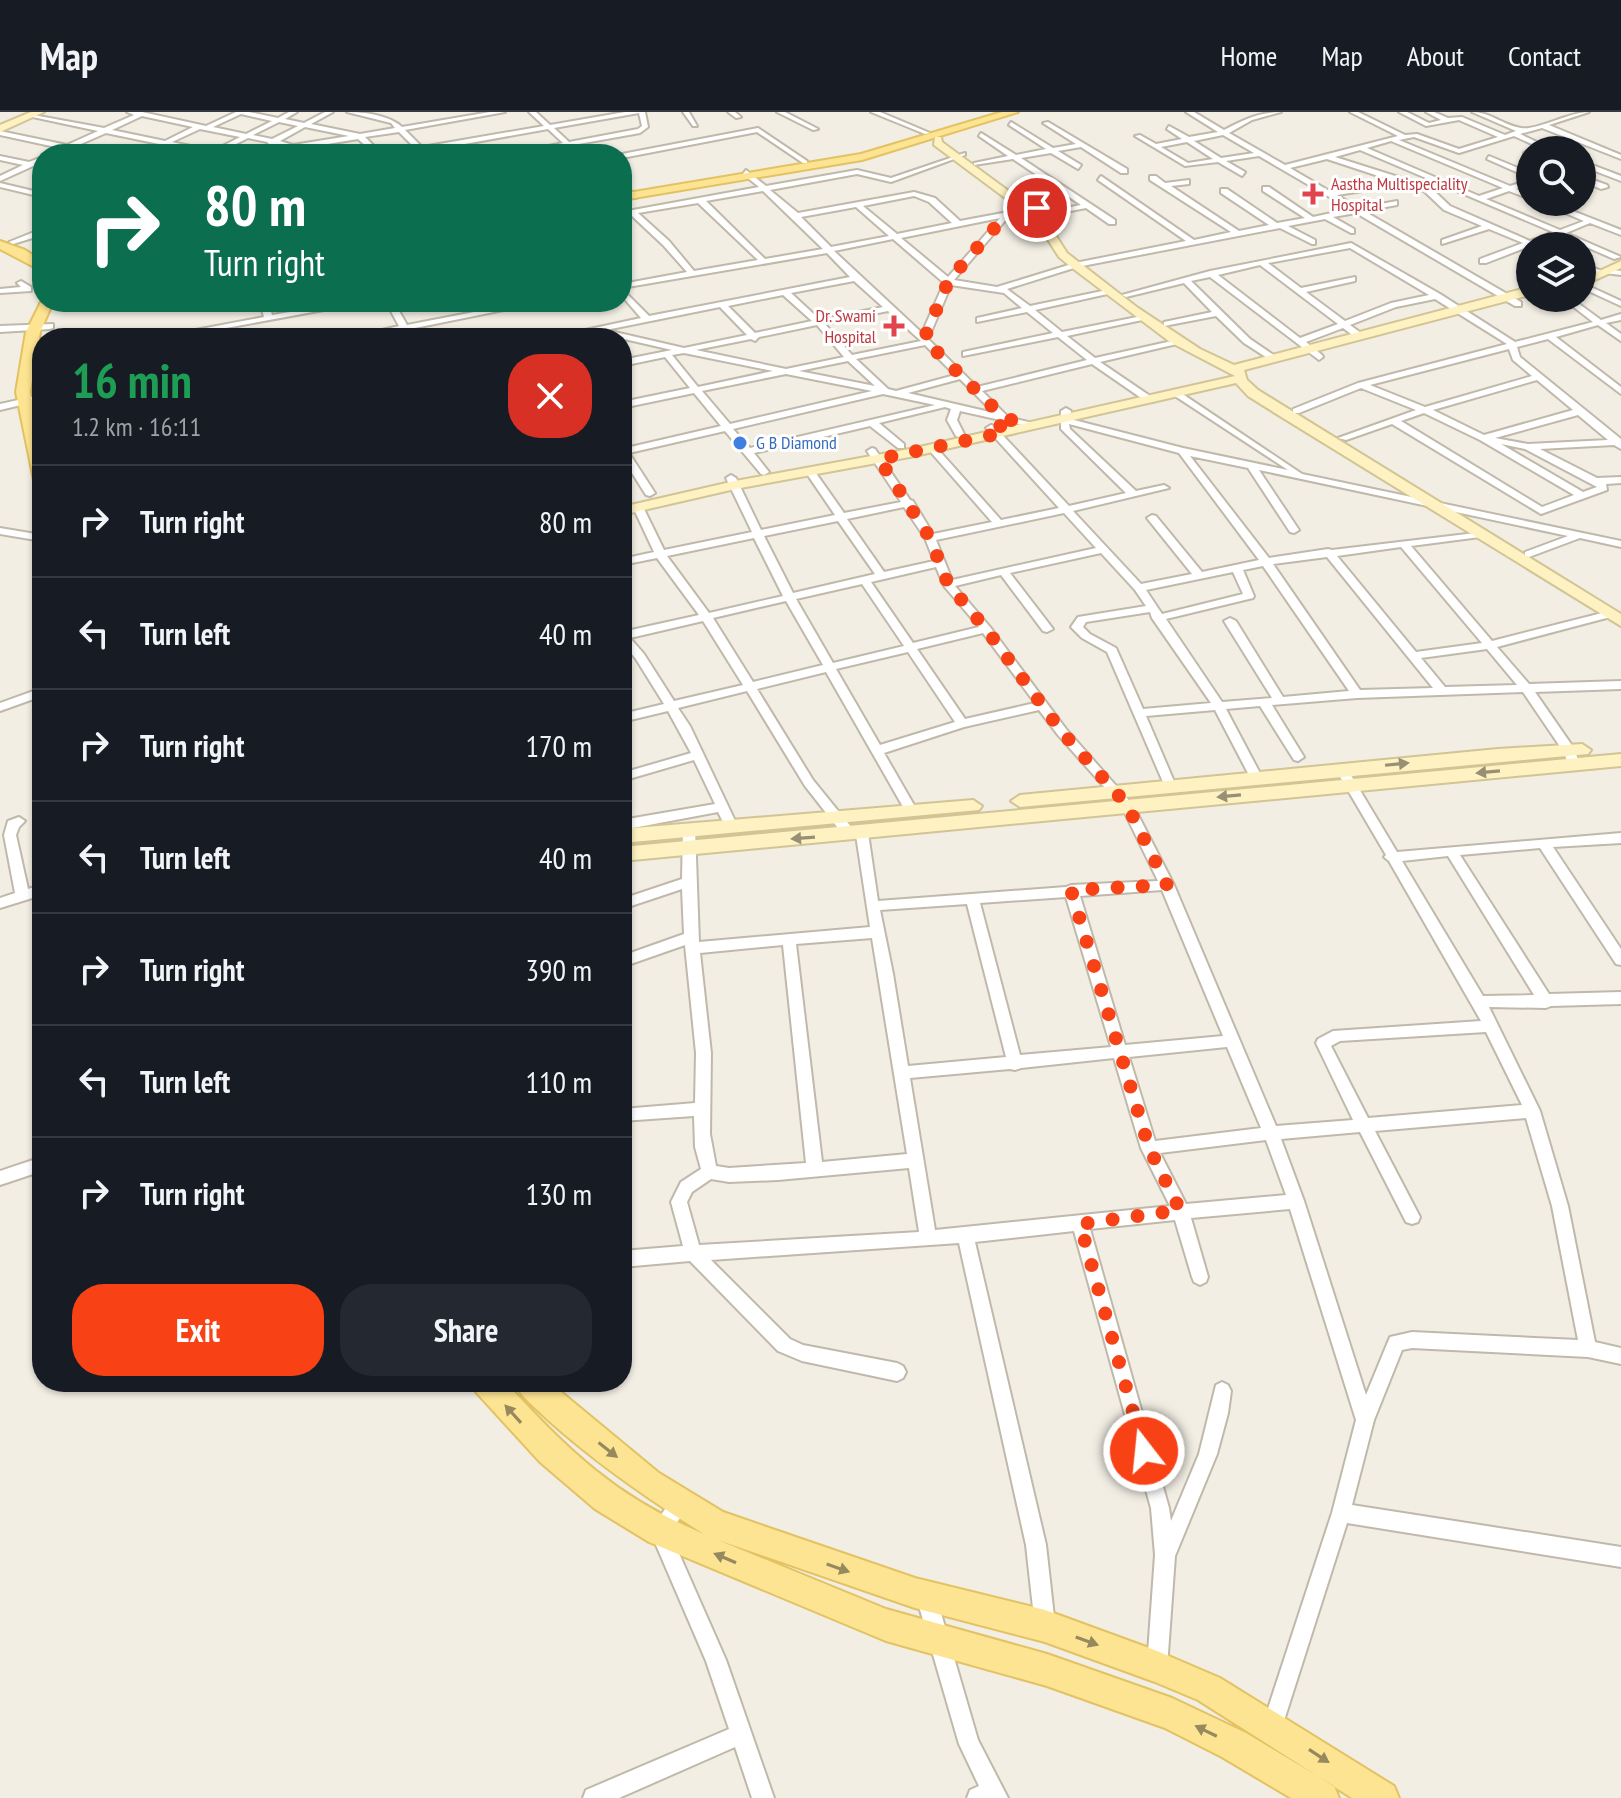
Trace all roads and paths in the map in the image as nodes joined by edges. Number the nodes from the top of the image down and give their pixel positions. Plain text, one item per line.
1 (130, 112) edge
2 (240, 112) edge
3 (294, 112) edge
4 (330, 112) edge
5 (350, 112) edge
6 (502, 112) edge
7 (532, 112) edge
8 (636, 112) edge
9 (642, 112) edge
10 (686, 112) edge
11 (780, 112) edge
12 (874, 112) edge
13 (1189, 112) edge
14 (1237, 112) edge
15 (1278, 112) edge
16 (1353, 112) edge
17 (1402, 112) edge
18 (1429, 112) edge
19 (1475, 112) edge
20 (1500, 112) edge
21 (1553, 112) edge
22 (1586, 112) edge
23 (143, 113) edge
24 (34, 114) edge
25 (995, 114) edge
26 (1379, 115) dead end
27 (1485, 116) junction
28 (1012, 118) edge
29 (1367, 118) junction
30 (1567, 118) junction
31 (1250, 119) junction
32 (278, 120) junction
33 (1447, 120) junction
34 (1046, 123) dead end
35 (695, 125) dead end
36 (1542, 125) junction
37 (304, 126) junction
38 (204, 127) junction
39 (548, 127) junction
40 (1169, 128) dead end
41 (402, 129) junction
42 (815, 129) dead end
43 (0, 131) edge
44 (104, 131) junction
45 (1522, 131) junction
46 (1223, 133) junction
47 (1514, 134) junction
48 (981, 135) dead end
49 (1402, 135) junction
50 (247, 136) junction
51 (359, 136) junction
52 (1138, 136) dead end
53 (1519, 136) edge
54 (933, 137) junction
55 (1504, 137) junction
56 (1391, 139) junction
57 (1188, 140) junction
58 (273, 141) junction
59 (167, 143) junction
60 (51, 144) edge
61 (76, 144) edge
62 (171, 144) edge
63 (233, 144) edge
64 (267, 144) edge
65 (284, 144) edge
66 (312, 144) edge
67 (368, 144) edge
68 (416, 144) edge
69 (463, 144) edge
70 (567, 144) joint
71 (1082, 145) junction
72 (1155, 146) junction
73 (1361, 148) junction
74 (1051, 151) junction
75 (632, 154) edge
76 (1258, 154) junction
77 (960, 156) junction
78 (1326, 156) junction
79 (1620, 156) edge
80 (1017, 157) junction
81 (0, 158) edge
82 (1489, 158) dead end
83 (1220, 160) junction
84 (805, 162) junction
85 (1596, 162) edge
86 (976, 164) junction
87 (30, 165) joint
88 (1078, 167) dead end
89 (1286, 167) junction
90 (1596, 170) edge
91 (1124, 171) dead end
92 (1516, 172) edge
93 (748, 174) junction
94 (1242, 174) dead end
95 (1101, 178) dead end
96 (1153, 178) dead end
97 (1621, 179) edge
98 (0, 182) edge
99 (1186, 182) dead end
100 (1596, 184) edge
101 (1165, 185) junction
102 (1516, 185) edge
103 (1451, 186) junction
104 (1604, 187) dead end
105 (1366, 188) dead end
106 (1510, 188) junction
107 (766, 189) junction
108 (1266, 189) dead end
109 (1224, 191) dead end
110 (1431, 191) junction
111 (1516, 191) edge
112 (32, 192) edge
113 (632, 192) edge
114 (1330, 194) junction
115 (1480, 198) junction
116 (700, 200) junction
117 (1394, 203) dead end
118 (858, 205) junction
119 (1087, 206) junction
120 (1358, 211) junction
121 (632, 212) edge
122 (1037, 212) junction
123 (1007, 214) junction
124 (796, 216) junction
125 (1578, 216) edge
126 (632, 217) edge
127 (1327, 217) junction
128 (1313, 220) junction
129 (1590, 221) junction
130 (1112, 222) dead end
131 (957, 223) junction
132 (1280, 226) junction
133 (1489, 226) junction
134 (1351, 231) dead end
135 (1559, 232) edge
136 (1563, 232) edge
137 (1621, 233) edge
138 (1238, 234) junction
139 (32, 235) edge
140 (898, 236) junction
141 (1516, 237) edge
142 (1340, 239) dead end
143 (4, 242) edge
144 (1312, 242) dead end
145 (1445, 242) dead end
146 (1194, 243) junction
147 (1351, 245) junction
148 (829, 250) junction
149 (1516, 251) edge
150 (32, 252) edge
151 (1292, 256) junction
152 (32, 260) edge
153 (763, 261) junction
154 (1483, 261) dead end
155 (1261, 262) junction
156 (1080, 264) junction
157 (1305, 264) dead end
158 (691, 272) junction
159 (1210, 273) junction
160 (1324, 277) dead end
161 (856, 278) junction
162 (1352, 279) dead end
163 (1185, 280) junction
164 (948, 282) junction
165 (21, 283) dead end
166 (1334, 283) junction
167 (632, 286) edge
168 (1001, 288) junction
169 (0, 291) edge
170 (1109, 291) junction
171 (1301, 291) junction
172 (1596, 291) edge
173 (785, 292) junction
174 (1126, 295) junction
175 (1437, 296) junction
176 (1516, 299) edge
177 (632, 300) edge
178 (1513, 301) junction
179 (1516, 301) edge
180 (721, 304) junction
181 (1621, 304) edge
182 (889, 308) junction
183 (1031, 309) junction
184 (267, 312) edge
185 (308, 312) edge
186 (488, 312) edge
187 (1586, 312) edge
188 (483, 313) joint
189 (1217, 313) junction
190 (1464, 314) junction
191 (1144, 317) junction
192 (1621, 317) edge
193 (269, 319) junction
194 (647, 319) junction
195 (980, 320) dead end
196 (1600, 322) junction
197 (1167, 324) junction
198 (1344, 324) junction
199 (821, 325) junction
200 (226, 326) joint
201 (214, 328) edge
202 (429, 328) edge
203 (605, 328) edge
204 (0, 329) edge
205 (32, 330) edge
206 (1063, 335) junction
207 (1358, 335) junction
208 (1548, 335) junction
209 (755, 338) junction
210 (1621, 338) edge
211 (632, 339) edge
212 (925, 340) junction
213 (1178, 341) junction
214 (1512, 344) junction
215 (1303, 346) junction
216 (681, 351) junction
217 (666, 353) junction
218 (966, 354) dead end
219 (1319, 357) junction
220 (850, 358) junction
221 (1272, 358) junction
222 (632, 361) edge
223 (1094, 362) junction
224 (32, 365) edge
225 (782, 370) junction
226 (1232, 374) junction
227 (961, 376) junction
228 (1538, 377) junction
229 (1361, 385) junction
230 (696, 389) junction
231 (884, 390) junction
232 (975, 390) junction
233 (1621, 391) edge
234 (895, 394) junction
235 (1178, 394) junction
236 (1145, 396) junction
237 (25, 402) junction
238 (32, 402) edge
239 (632, 403) edge
240 (945, 405) junction
241 (0, 407) edge
242 (956, 408) junction
243 (1425, 410) junction
244 (1296, 411) junction
245 (1581, 411) junction
246 (1067, 417) junction
247 (1011, 420) junction
248 (1392, 420) junction
249 (873, 423) junction
250 (32, 425) edge
251 (1033, 426) junction
252 (730, 428) junction
253 (994, 431) junction
254 (959, 434) junction
255 (1343, 438) junction
256 (1483, 438) junction
257 (1620, 443) edge
258 (901, 446) junction
259 (1528, 447) junction
260 (932, 448) junction
261 (632, 449) edge
262 (1182, 451) junction
263 (747, 452) junction
264 (875, 455) junction
265 (632, 465) edge
266 (1251, 465) junction
267 (810, 471) junction
268 (764, 472) junction
269 (1304, 477) junction
270 (1621, 480) edge
271 (1595, 481) junction
272 (733, 482) junction
273 (1164, 488) dead end
274 (650, 493) junction
275 (1132, 493) junction
276 (1581, 495) junction
277 (632, 498) edge
278 (909, 503) junction
279 (1431, 503) junction
280 (638, 507) junction
281 (632, 508) edge
282 (1065, 508) junction
283 (1541, 511) junction
284 (1461, 512) junction
285 (840, 517) junction
286 (1152, 518) dead end
287 (1516, 522) junction
288 (999, 524) junction
289 (1294, 530) dead end
290 (0, 531) edge
291 (759, 533) junction
292 (1480, 534) junction
293 (1580, 535) junction
294 (32, 536) edge
295 (930, 538) junction
296 (1618, 542) edge
297 (1403, 543) junction
298 (1104, 549) junction
299 (1328, 552) junction
300 (660, 554) junction
301 (1529, 554) junction
302 (632, 560) edge
303 (1266, 562) junction
304 (938, 563) junction
305 (1236, 567) junction
306 (1004, 572) junction
307 (1198, 574) junction
308 (881, 576) junction
309 (865, 580) junction
310 (948, 584) junction
311 (1139, 588) junction
312 (789, 597) junction
313 (1617, 612) edge
314 (1155, 614) junction
315 (706, 616) junction
316 (1230, 621) dead end
317 (986, 629) junction
318 (1047, 629) dead end
319 (632, 634) edge
320 (1490, 645) junction
321 (911, 646) junction
322 (632, 650) edge
323 (1414, 656) junction
324 (830, 666) junction
325 (1621, 685) edge
326 (747, 686) junction
327 (1527, 689) junction
328 (1442, 691) junction
329 (1357, 694) junction
330 (32, 696) edge
331 (1279, 700) junction
332 (1263, 701) junction
333 (1044, 705) junction
334 (1218, 705) junction
335 (0, 707) edge
336 (671, 707) junction
337 (1141, 713) junction
338 (632, 716) edge
339 (962, 724) junction
340 (1621, 748) edge
341 (879, 750) junction
342 (698, 755) junction
343 (1298, 757) dead end
344 (1571, 757) junction
345 (1621, 760) edge
346 (632, 774) edge
347 (1256, 777) junction
348 (1345, 777) junction
349 (1170, 786) junction
350 (1121, 798) junction
351 (720, 807) junction
352 (912, 812) junction
353 (837, 817) junction
354 (19, 821) dead end
355 (632, 823) edge
356 (731, 825) junction
357 (689, 829) junction
358 (856, 833) junction
359 (632, 835) edge
360 (1621, 838) edge
361 (1543, 843) junction
362 (689, 849) junction
363 (1451, 851) junction
364 (632, 853) edge
365 (1391, 857) junction
366 (689, 882) junction
367 (1167, 885) junction
368 (1071, 890) junction
369 (32, 892) edge
370 (22, 895) junction
371 (972, 898) junction
372 (632, 901) edge
373 (0, 903) edge
374 (872, 906) junction
375 (876, 932) junction
376 (789, 940) junction
377 (692, 943) junction
378 (632, 959) edge
379 (1621, 960) edge
380 (1621, 998) edge
381 (1479, 1002) junction
382 (1546, 1002) junction
383 (1490, 1026) junction
384 (1230, 1041) junction
385 (1122, 1052) junction
386 (1015, 1064) junction
387 (902, 1073) junction
388 (701, 1109) junction
389 (1532, 1111) junction
390 (632, 1114) edge
391 (1364, 1125) junction
392 (1271, 1133) junction
393 (1149, 1148) junction
394 (916, 1160) junction
395 (32, 1167) edge
396 (815, 1170) junction
397 (710, 1172) junction
398 (0, 1178) edge
399 (1296, 1201) junction
400 (1180, 1210) junction
401 (1412, 1217) dead end
402 (1080, 1224) junction
403 (965, 1235) junction
404 (928, 1239) junction
405 (693, 1253) junction
406 (632, 1258) edge
407 (1200, 1277) dead end
408 (1588, 1349) junction
409 (1621, 1356) edge
410 (897, 1372) dead end
411 (1222, 1391) dead end
412 (495, 1392) edge
413 (539, 1392) edge
414 (1365, 1420) junction
415 (571, 1421) junction
416 (543, 1446) junction
417 (681, 1503) junction
418 (1341, 1513) junction
419 (660, 1531) junction
420 (1165, 1555) junction
421 (1621, 1557) edge
422 (926, 1596) junction
423 (1045, 1626) junction
424 (939, 1641) junction
425 (1157, 1667) junction
426 (1272, 1726) junction
427 (742, 1734) junction
428 (1261, 1761) junction
429 (989, 1796) edge
430 (594, 1798) edge
431 (763, 1798) edge
432 (1322, 1798) edge
433 (1382, 1798) edge

1 - 23 street
2 - 32 street
2 - 38 street
3 - 32 street
4 - 37 street
5 - 41 street
6 - 41 street
7 - 39 street
8 - 39 street
9 - 70 street
10 - 35 street
11 - 42 street
12 - 54 street
13 - 46 street
14 - 31 street
15 - 31 street
16 - 29 street
17 - 33 street
18 - 33 street
19 - 27 street
20 - 27 street
21 - 30 street
22 - 30 street
23 - 38 street
23 - 44 street
24 - 43 street
24 - 44 street
25 - 28 main road
25 - 54 main road
26 - 29 street
27 - 45 street
28 - 74 street
29 - 49 street
30 - 36 street
31 - 46 street
32 - 37 street
32 - 50 street
33 - 55 street
34 - 71 street
36 - 45 street
36 - 79 street
37 - 51 street
37 - 58 street
38 - 50 street
38 - 59 street
39 - 69 street
39 - 70 street
40 - 57 street
41 - 51 street
41 - 68 street
43 - 60 street
44 - 59 street
44 - 61 street
45 - 47 street
46 - 57 street
46 - 76 street
47 - 53 street
47 - 55 street
48 - 80 street
49 - 55 street
49 - 56 street
50 - 58 street
50 - 63 street
51 - 66 street
51 - 67 street
52 - 72 street
54 - 77 street
54 - 84 main road
54 - 93 main road
56 - 73 street
56 - 106 street
57 - 72 street
57 - 83 street
58 - 64 street
58 - 65 street
59 - 62 street
71 - 74 street
71 - 91 street
72 - 83 street
73 - 78 street
73 - 103 street
74 - 80 street
74 - 88 street
75 - 84 street
76 - 83 street
76 - 89 street
77 - 86 street
77 - 107 street
77 - 122 street
78 - 89 street
78 - 110 street
79 - 85 street
80 - 86 street
80 - 119 street
81 - 87 street
82 - 92 street
83 - 94 street
84 - 93 main road
86 - 122 street
87 - 98 street
89 - 114 street
90 - 97 street
93 - 107 street
93 - 113 main road
95 - 146 street
96 - 101 street
98 - 112 street
99 - 101 street
100 - 104 street
101 - 138 street
102 - 106 street
103 - 110 street
103 - 115 street
105 - 114 street
106 - 111 street
106 - 115 street
107 - 116 street
107 - 124 street
108 - 128 street
109 - 132 street
110 - 133 street
114 - 120 street
115 - 135 street
116 - 121 street
116 - 153 street
117 - 120 street
118 - 124 street
118 - 131 street
118 - 140 street
119 - 122 street
119 - 130 street
120 - 127 street
120 - 178 street
122 - 123 street
122 - 156 street
123 - 131 street
123 - 164 street
124 - 148 street
125 - 129 street
126 - 158 street
127 - 128 street
127 - 134 street
128 - 132 street
129 - 136 street
129 - 137 street
131 - 140 street
132 - 138 street
132 - 144 street
133 - 141 street
133 - 145 street
138 - 146 street
139 - 143 street
140 - 148 street
140 - 164 street
142 - 147 street
143 - 150 main road
143 - 152 main road
146 - 156 street
147 - 151 street
147 - 175 street
148 - 153 street
148 - 161 street
149 - 154 street
151 - 155 street
151 - 157 street
153 - 158 street
155 - 159 street
155 - 171 street
156 - 168 street
156 - 170 street
156 - 174 street
158 - 167 street
159 - 163 street
159 - 215 street
160 - 166 street
161 - 173 street
161 - 182 street
162 - 166 street
163 - 174 street
163 - 189 street
164 - 168 street
164 - 212 street
165 - 169 street
166 - 171 street
168 - 183 street
170 - 183 street
170 - 191 street
171 - 198 street
172 - 181 street
173 - 180 street
173 - 199 street
174 - 197 street
175 - 190 street
175 - 198 street
176 - 178 street
177 - 194 street
178 - 179 street
178 - 190 street
180 - 194 street
180 - 209 street
182 - 199 street
182 - 212 street
183 - 195 street
183 - 206 street
184 - 193 street
185 - 193 street
186 - 188 street
187 - 196 street
188 - 202 street
189 - 197 street
189 - 221 street
190 - 207 street
190 - 214 street
190 - 219 street
191 - 206 street
191 - 213 street
192 - 196 street
193 - 200 street
194 - 203 street
196 - 208 street
196 - 210 street
197 - 226 street
198 - 207 street
198 - 215 street
199 - 209 street
199 - 220 street
200 - 201 street
204 - 205 street
206 - 218 street
206 - 223 street
207 - 215 street
208 - 214 street
208 - 233 street
209 - 216 street
211 - 216 street
212 - 220 street
212 - 227 street
213 - 223 street
213 - 226 street
214 - 228 street
214 - 229 street
215 - 219 street
215 - 221 street
216 - 217 street
216 - 225 street
217 - 222 street
217 - 230 street
219 - 226 street
220 - 225 street
220 - 231 street
221 - 226 street
223 - 232 street
223 - 236 street
224 - 237 main road
225 - 230 street
225 - 231 street
226 - 235 street
226 - 236 street
226 - 244 street
226 - 279 street
227 - 232 street
227 - 234 street
228 - 243 street
228 - 245 street
229 - 243 street
229 - 244 street
230 - 239 street
230 - 252 street
231 - 234 street
231 - 252 street
232 - 247 street
234 - 240 street
235 - 236 street
235 - 269 street
236 - 246 street
237 - 238 street
237 - 241 street
237 - 250 main road
240 - 242 street
240 - 249 street
242 - 247 street
242 - 254 street
243 - 248 street
243 - 256 street
244 - 255 street
245 - 256 street
245 - 257 street
246 - 247 street
246 - 251 street
246 - 262 street
246 - 275 street
247 - 251 street
247 - 253 street
248 - 255 street
248 - 283 street
249 - 258 street
249 - 263 street
251 - 253 street
252 - 261 street
252 - 263 street
253 - 254 street
253 - 260 street
253 - 282 street
254 - 258 street
255 - 284 street
256 - 259 street
256 - 276 street
257 - 259 street
258 - 264 street
259 - 271 street
260 - 264 street
260 - 288 street
262 - 266 street
262 - 303 street
263 - 268 street
264 - 267 street
264 - 268 street
264 - 278 street
265 - 274 street
266 - 269 street
266 - 289 street
267 - 272 street
267 - 285 street
268 - 272 street
269 - 279 street
270 - 271 street
271 - 276 street
272 - 274 street
272 - 280 street
272 - 291 street
273 - 275 street
274 - 277 street
275 - 282 street
276 - 283 street
278 - 285 street
278 - 295 street
279 - 284 street
279 - 292 street
280 - 281 street
280 - 300 street
282 - 288 street
282 - 298 street
283 - 287 street
284 - 287 street
284 - 301 street
285 - 291 street
285 - 308 street
286 - 307 street
287 - 293 street
288 - 295 street
290 - 294 street
291 - 300 street
291 - 312 street
292 - 297 street
292 - 313 street
293 - 296 street
293 - 301 street
295 - 304 street
297 - 299 street
297 - 320 street
298 - 306 street
298 - 311 street
299 - 303 street
299 - 323 street
300 - 302 street
300 - 315 street
301 - 313 street
303 - 305 street
303 - 329 street
304 - 308 street
304 - 310 street
305 - 307 street
305 - 314 street
306 - 310 street
306 - 318 street
307 - 311 street
308 - 309 street
309 - 312 street
309 - 321 street
310 - 317 street
311 - 314 street
312 - 315 street
312 - 324 street
313 - 320 street
314 - 334 street
314 - 337 street
315 - 319 street
315 - 326 street
316 - 331 street
317 - 321 street
317 - 333 street
320 - 323 street
320 - 327 street
321 - 324 street
321 - 339 street
322 - 336 street
323 - 328 street
324 - 326 street
324 - 341 street
325 - 327 street
326 - 336 street
326 - 353 street
327 - 328 street
327 - 344 street
328 - 329 street
329 - 331 street
330 - 335 street
331 - 332 street
332 - 334 street
332 - 343 street
333 - 339 street
333 - 350 street
334 - 337 street
334 - 347 street
336 - 338 street
336 - 342 street
337 - 349 street
339 - 341 street
340 - 344 street
341 - 352 street
342 - 346 street
342 - 351 street
344 - 345 street
344 - 348 street
347 - 348 street
347 - 349 street
348 -> 350 street
348 - 365 street
349 - 350 street
350 - 352 street
350 - 358 street
350 - 367 street
351 - 355 street
351 - 356 street
352 - 353 street
353 - 356 street
353 - 358 street
354 - 370 street
356 - 357 street
357 - 359 street
357 - 362 street
358 -> 362 street
358 - 374 street
360 - 361 street
361 - 363 street
361 - 379 street
362 - 364 street
362 - 366 street
363 - 365 street
363 - 382 street
365 - 381 street
366 - 372 street
366 - 377 street
367 - 368 street
367 - 384 street
368 - 371 street
368 - 385 street
369 - 370 street
370 - 373 street
371 - 374 street
371 - 386 street
374 - 375 street
375 - 376 street
375 - 387 street
376 - 377 street
376 - 396 street
377 - 378 street
377 - 388 street
380 - 382 street
381 - 382 street
381 - 383 street
383 - 389 street
383 - 391 street
384 - 385 street
384 - 392 street
385 - 386 street
385 - 393 street
386 - 387 street
387 - 394 street
388 - 390 street
388 - 397 street
389 - 391 street
389 - 408 street
391 - 392 street
391 - 401 street
392 - 393 street
392 - 399 street
393 - 400 street
394 - 396 street
394 - 404 street
395 - 398 street
396 - 397 street
397 - 405 street
399 - 400 street
399 - 414 street
400 - 402 street
400 - 407 street
402 - 403 street
402 - 420 street
403 - 404 street
403 - 423 street
404 - 405 street
405 - 406 street
405 - 410 street
408 - 409 street
408 - 414 street
411 - 420 street
416 -> 412 main road
413 - 415 main road
414 - 418 street
415 - 416 main road
415 -> 417 main road
416 - 419 main road
417 - 419 street
417 -> 422 main road
418 - 421 street
418 - 426 street
424 -> 419 main road
419 - 427 street
420 - 425 street
422 - 423 main road
422 - 424 street
423 -> 425 main road
428 -> 424 main road
424 - 429 street
425 - 426 main road
426 - 428 street
426 -> 433 main road
427 - 430 street
427 - 431 street
428 - 432 main road

